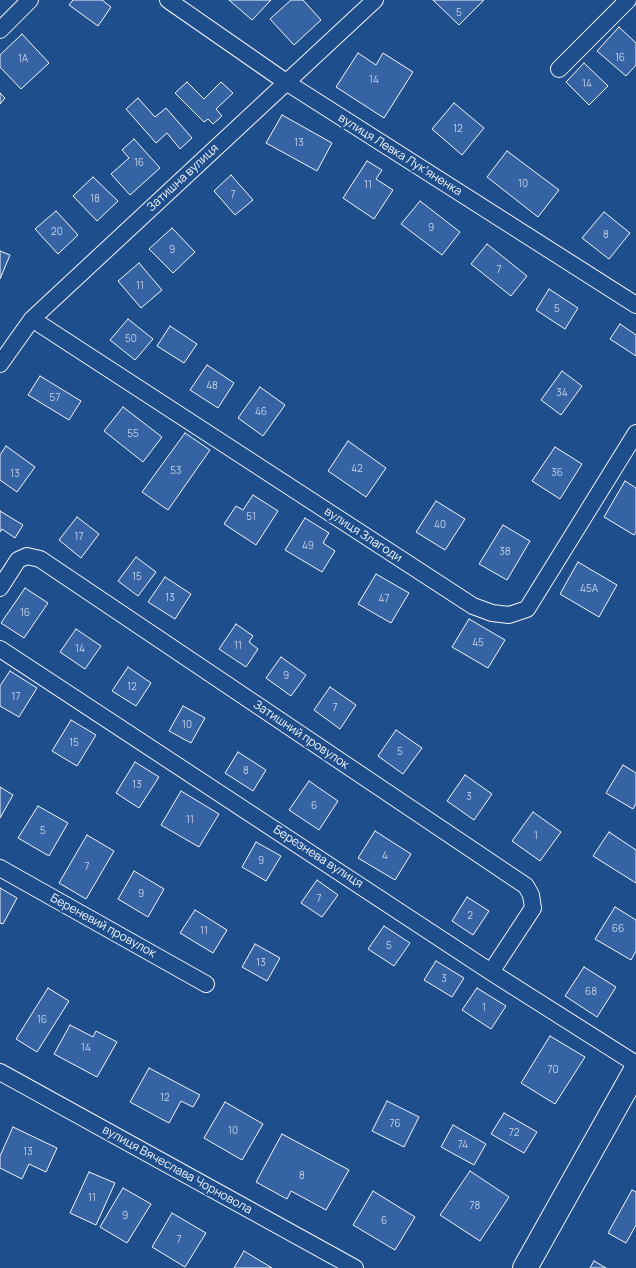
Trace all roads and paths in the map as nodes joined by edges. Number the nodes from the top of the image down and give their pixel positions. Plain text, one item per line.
1 (30, 0) edge
2 (168, 0) edge
3 (375, 0) edge
4 (628, 0) edge
5 (0, 30) edge
6 (559, 69) dead end
7 (286, 82) junction
8 (636, 305) edge
9 (32, 319) junction
10 (0, 364) edge
11 (636, 433) edge
12 (0, 588) edge
13 (0, 649) edge
14 (0, 868) edge
15 (491, 972) junction
16 (206, 984) dead end
17 (636, 1064) edge
18 (636, 1070) edge
19 (0, 1072) edge
20 (355, 1268) edge
21 (525, 1268) edge

1 - 5 street
2 - 7 street, вулиця Левка Лукʼяненка
3 - 7 street, Затишна вулиця
4 - 6 street
7 - 8 street, вулиця Левка Лукʼяненка
7 - 9 street, Затишна вулиця
9 - 10 street, Затишна вулиця
9 - 11 street, вулиця Злагоди
12 - 15 street, Затишний провулок
13 - 15 street, Березнева вулиця
14 - 16 street, Береневий провулок
15 - 17 street, Березнева вулиця
18 - 21 main road
19 - 20 street, вулиця Вячеслава Чорновола

